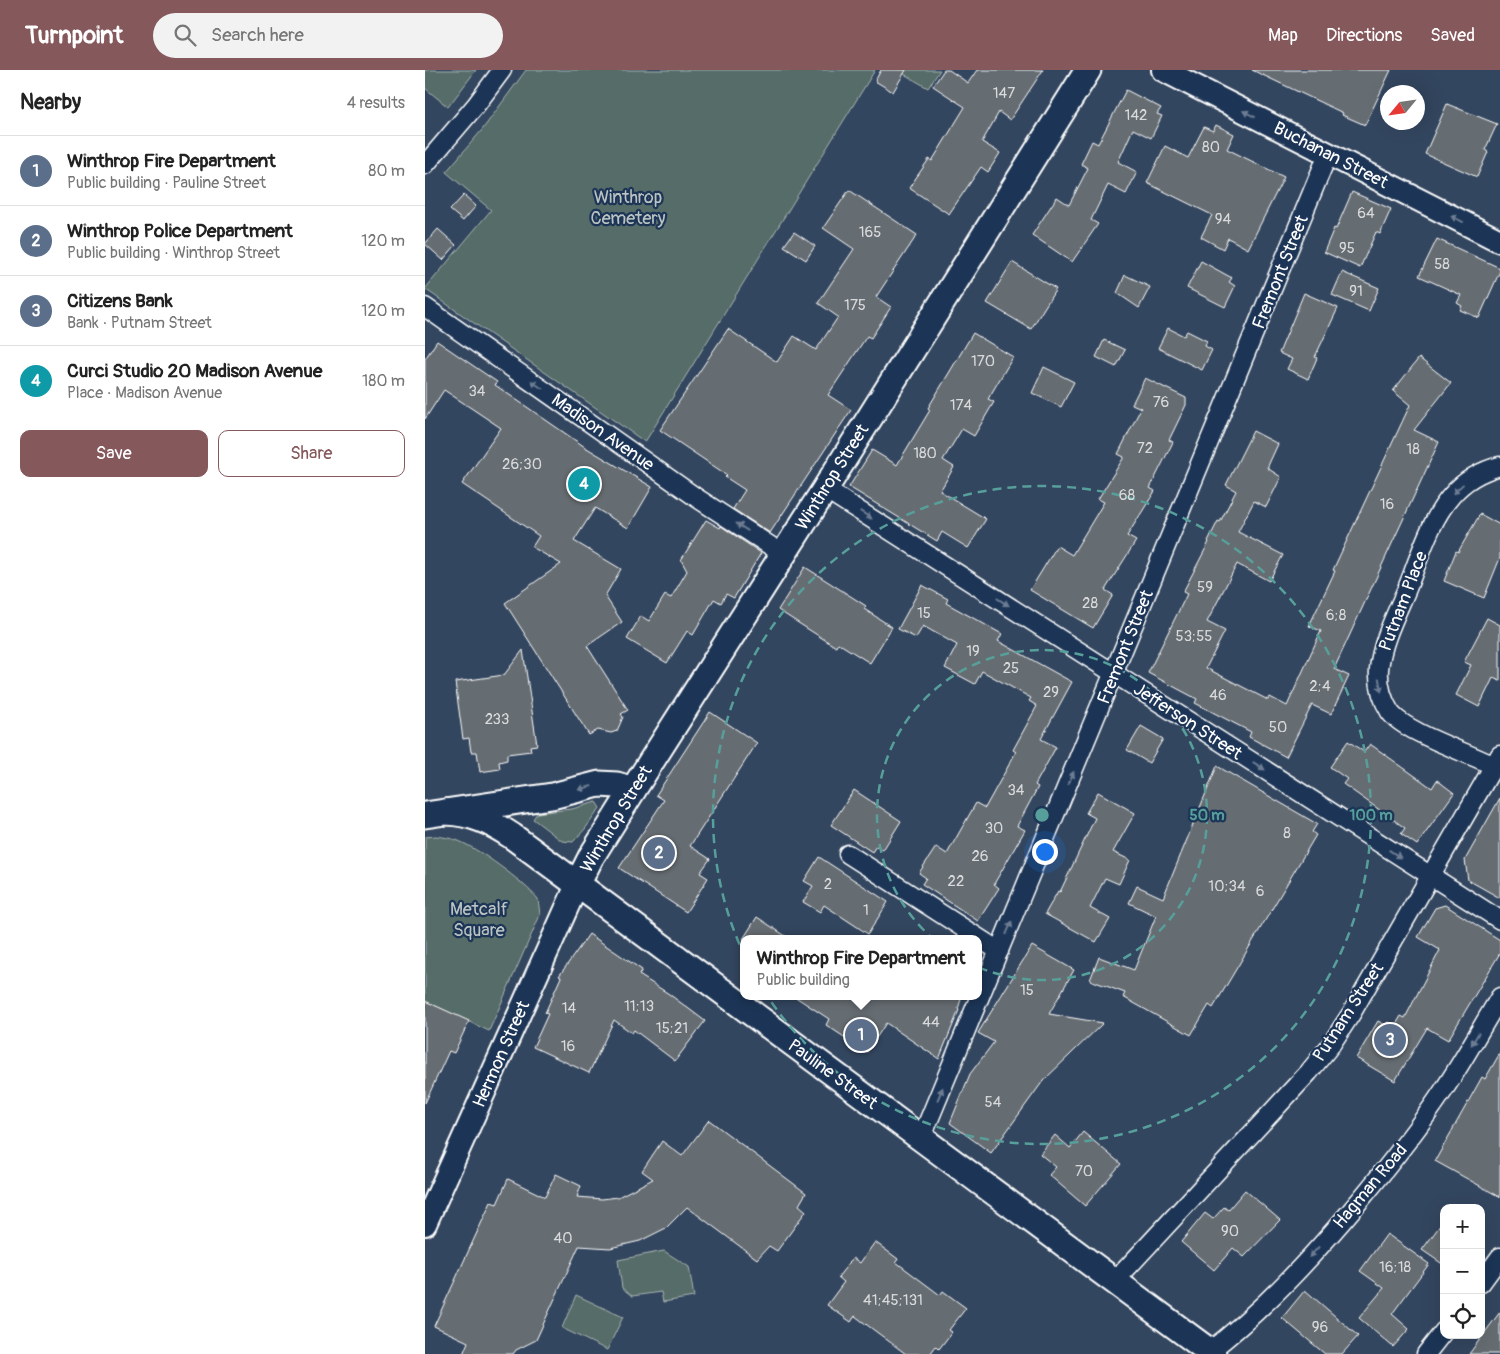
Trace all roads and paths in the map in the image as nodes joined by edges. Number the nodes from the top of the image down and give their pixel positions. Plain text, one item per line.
1 (502, 70) edge
2 (1088, 70) edge
3 (1163, 70) edge
4 (1328, 154) junction
5 (425, 165) edge
6 (1500, 241) edge
7 (425, 307) edge
8 (1500, 466) edge
9 (825, 489) junction
10 (783, 554) junction
11 (1115, 673) junction
12 (1497, 760) edge
13 (633, 790) junction
14 (436, 813) edge
15 (848, 854) dead end
16 (1430, 876) junction
17 (577, 885) junction
18 (1500, 920) edge
19 (974, 935) edge
20 (982, 940) edge
21 (999, 951) junction
22 (982, 992) edge
23 (1500, 997) edge
24 (979, 1000) edge
25 (921, 1139) junction
26 (425, 1224) edge
27 (1500, 1257) edge
28 (1485, 1278) edge
29 (1114, 1282) junction
30 (1440, 1337) edge
31 (1209, 1353) edge
32 (1426, 1354) edge

1 - 5 street
2 - 9 main road, Winthrop Street
4 -> 3 street, Buchanan Street
6 -> 4 street, Buchanan Street
4 - 11 street, Fremont Street
10 -> 7 street, Madison Avenue
8 -> 12 street, Putnam Place
9 - 10 main road, Winthrop Street
9 -> 11 street, Jefferson Street
10 - 13 main road, Winthrop Street
11 -> 16 street, Jefferson Street
21 -> 11 street, Fremont Street
12 - 16 street, Putnam Street
13 -> 14 main road
13 - 17 main road, Winthrop Street
14 - 17 main road, Pauline Street
15 - 19 street
16 - 18 street, Jefferson Street
16 - 29 street, Putnam Street
17 - 25 main road, Pauline Street
17 - 26 street, Hermon Street
20 - 21 street
22 -> 21 street, Fremont Street
23 -> 31 street, Hagman Road
25 -> 24 street, Fremont Street
25 - 29 main road, Pauline Street
27 - 28 street
29 - 31 main road, Pauline Street
30 - 32 street

